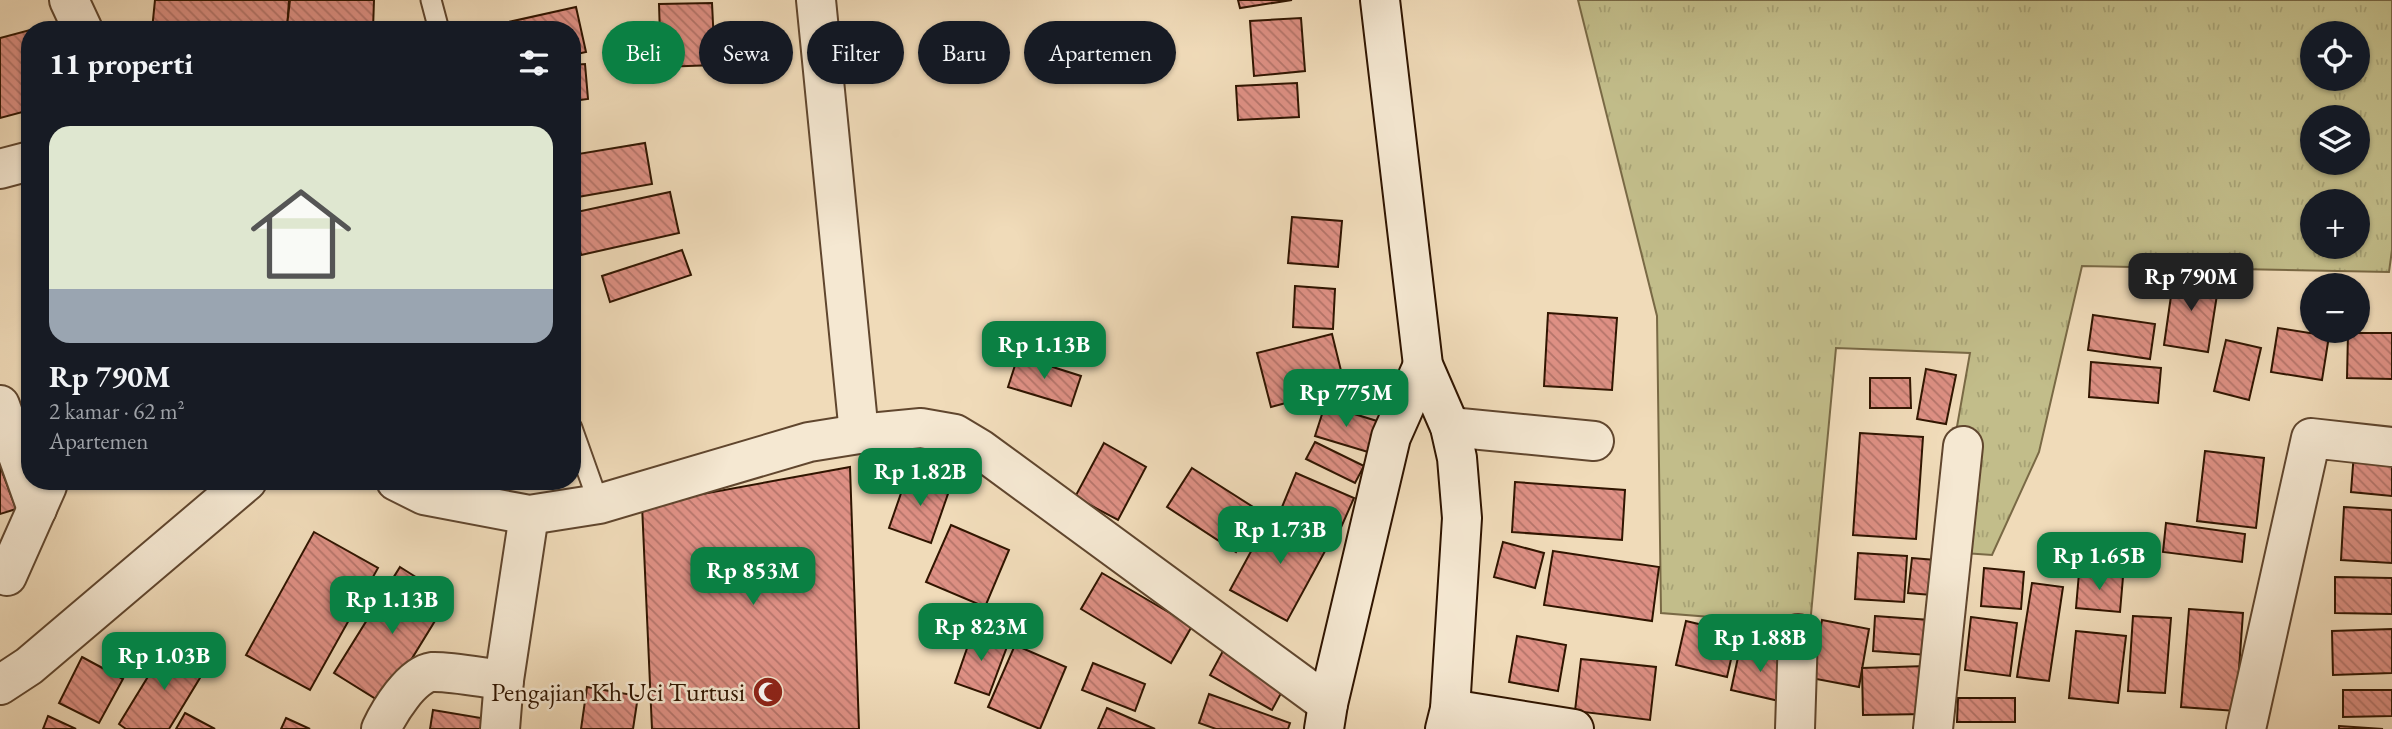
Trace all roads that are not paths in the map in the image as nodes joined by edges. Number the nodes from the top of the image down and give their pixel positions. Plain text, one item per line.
1 (69, 0) edge
2 (431, 0) edge
3 (816, 0) edge
4 (1380, 0) edge
5 (79, 21) edge
6 (437, 21) edge
7 (21, 163) edge
8 (0, 169) edge
9 (1423, 365) junction
10 (0, 405) edge
11 (1450, 427) junction
12 (859, 434) junction
13 (1594, 441) dead end
14 (1963, 446) dead end
15 (2392, 447) edge
16 (21, 449) edge
17 (581, 452) edge
18 (236, 490) edge
19 (414, 490) edge
20 (43, 495) edge
21 (600, 504) junction
22 (529, 515) junction
23 (7, 576) dead end
24 (1798, 634) dead end
25 (504, 680) junction
26 (0, 685) edge
27 (1326, 716) edge
28 (1448, 719) edge
29 (381, 729) edge
30 (500, 729) edge
31 (1574, 729) edge
32 (1795, 729) edge
33 (1933, 729) edge
34 (2246, 729) edge

1 - 5 street
2 - 6 lane
3 - 12 street
4 - 9 street
7 - 8 street
9 - 11 street
9 - 27 street
10 - 16 street
11 - 13 street
11 - 28 street
12 - 21 street
12 - 27 street
14 - 33 street
15 - 34 street
17 - 21 lane
18 - 26 street
19 - 22 street
20 - 23 street
21 - 22 street
22 - 25 street
24 - 32 street
25 - 29 street
25 - 30 street
28 - 31 street

